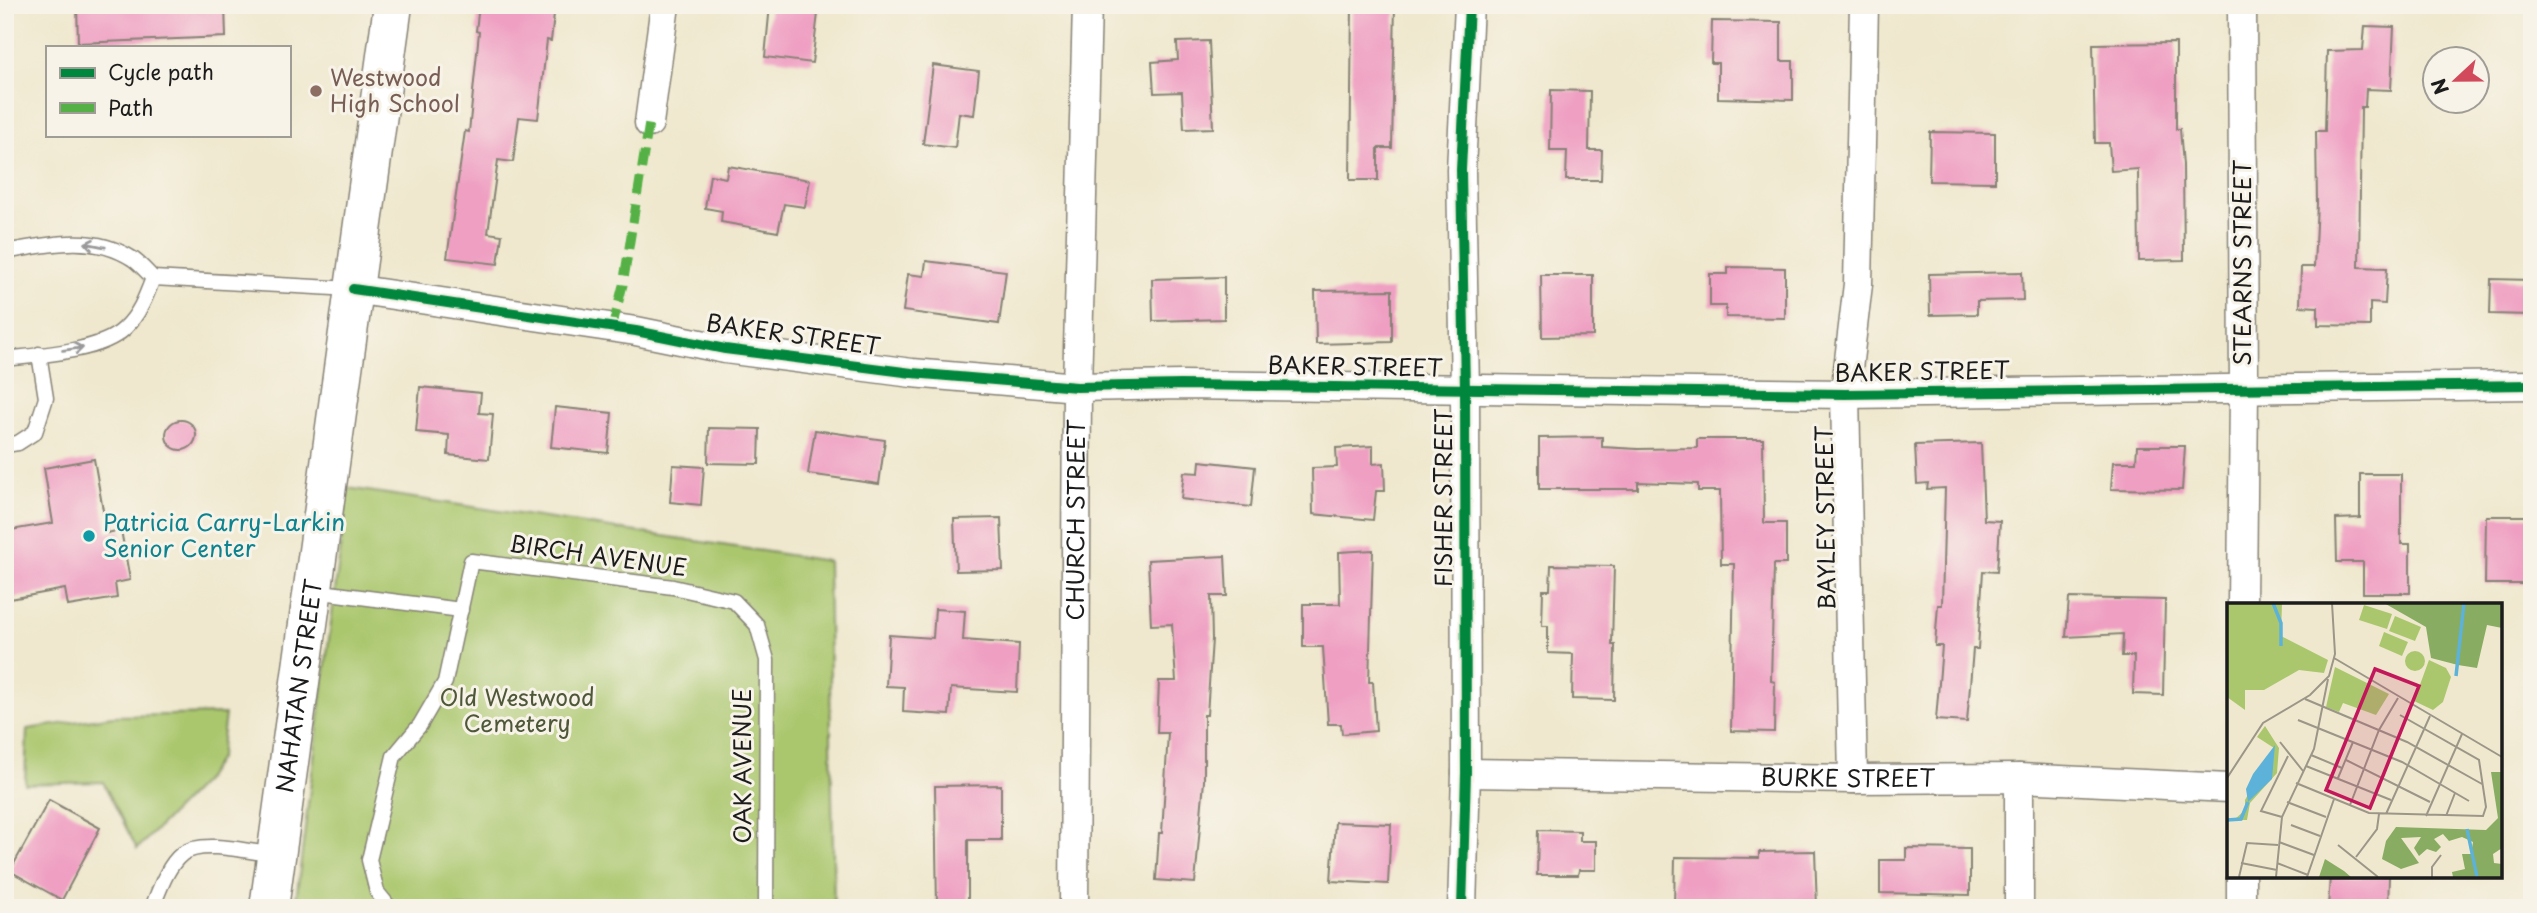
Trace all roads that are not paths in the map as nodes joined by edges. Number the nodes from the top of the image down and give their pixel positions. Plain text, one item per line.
1 (393, 5) edge
2 (665, 5) edge
3 (1087, 5) edge
4 (1469, 5) edge
5 (1864, 5) edge
6 (2242, 5) edge
7 (649, 123) dead end
8 (5, 252) edge
9 (153, 278) junction
10 (353, 289) junction
11 (39, 354) junction
12 (5, 359) edge
13 (2532, 385) edge
14 (1077, 387) junction
15 (2244, 389) junction
16 (1465, 390) junction
17 (1844, 394) junction
18 (5, 445) edge
19 (314, 591) junction
20 (2242, 603) edge
21 (461, 610) junction
22 (757, 625) joint
23 (1466, 773) junction
24 (2019, 778) junction
25 (1853, 779) junction
26 (2227, 788) edge
27 (276, 856) junction
28 (2241, 878) edge
29 (152, 908) edge
30 (269, 908) edge
31 (390, 908) edge
32 (766, 908) edge
33 (1074, 908) edge
34 (1462, 908) edge
35 (2019, 908) edge
36 (2241, 908) edge

1 - 10 main road, NAHATAN STREET
2 - 7 street
3 - 14 street, CHURCH STREET
4 - 16 street, FISHER STREET
5 - 17 street, BAYLEY STREET
6 - 15 street, STEARNS STREET
9 -> 8 lane
9 - 10 lane
11 -> 9 lane
10 - 14 street, BAKER STREET
10 - 19 main road, NAHATAN STREET
11 - 12 lane
11 - 18 lane
13 - 15 street, BAKER STREET
14 - 16 street, BAKER STREET
14 - 33 street, CHURCH STREET
15 - 17 street, BAKER STREET
15 - 20 street, STEARNS STREET
16 - 17 street, BAKER STREET
16 - 23 street, FISHER STREET
17 - 25 street, BAYLEY STREET
19 - 21 lane
19 - 27 main road, NAHATAN STREET
21 - 22 lane, BIRCH AVENUE
21 - 31 lane
22 - 32 lane, OAK AVENUE
23 - 25 street, BURKE STREET
23 - 34 street, FISHER STREET
24 - 25 street, BURKE STREET
24 - 26 street, BURKE STREET
24 - 35 street
27 - 29 lane
27 - 30 main road, NAHATAN STREET
28 - 36 street

